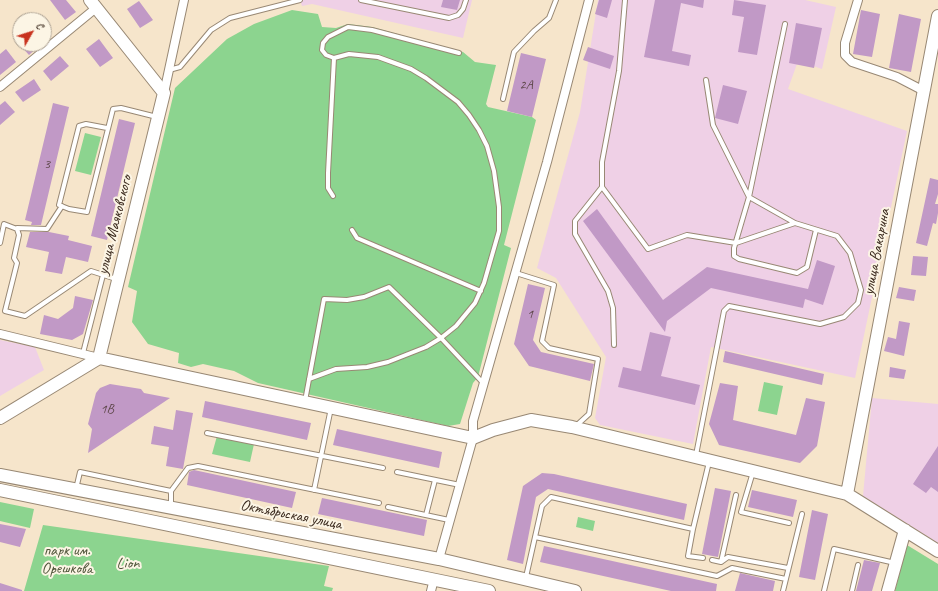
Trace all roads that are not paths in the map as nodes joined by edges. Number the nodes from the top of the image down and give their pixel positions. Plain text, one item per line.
1 (184, 0) edge
2 (300, 0) edge
3 (361, 0) edge
4 (466, 0) edge
5 (556, 0) edge
6 (588, 0) edge
7 (624, 0) edge
8 (858, 0) edge
9 (93, 4) edge
10 (938, 16) edge
11 (785, 24) dead end
12 (458, 52) dead end
13 (334, 58) junction
14 (169, 70) junction
15 (706, 80) dead end
16 (0, 87) edge
17 (924, 91) junction
18 (164, 93) junction
19 (503, 99) dead end
20 (158, 117) junction
21 (107, 128) junction
22 (602, 187) junction
23 (332, 196) dead end
24 (749, 197) junction
25 (62, 206) junction
26 (2, 223) edge
27 (795, 223) junction
28 (16, 228) junction
29 (352, 230) dead end
30 (816, 230) junction
31 (736, 243) junction
32 (0, 244) edge
33 (516, 273) junction
34 (103, 275) junction
35 (118, 280) junction
36 (481, 291) junction
37 (0, 334) edge
38 (441, 338) junction
39 (614, 346) dead end
40 (83, 353) junction
41 (99, 358) junction
42 (309, 380) junction
43 (484, 384) junction
44 (304, 402) junction
45 (331, 408) junction
46 (0, 418) edge
47 (575, 428) junction
48 (208, 433) dead end
49 (473, 438) junction
50 (321, 455) junction
51 (695, 458) junction
52 (710, 461) junction
53 (383, 468) dead end
54 (397, 472) dead end
55 (753, 472) junction
56 (0, 475) edge
57 (435, 480) junction
58 (460, 485) junction
59 (0, 490) edge
60 (76, 490) junction
61 (314, 490) junction
62 (171, 491) junction
63 (847, 494) junction
64 (736, 495) dead end
65 (379, 503) dead end
66 (72, 505) junction
67 (388, 507) dead end
68 (170, 508) junction
69 (802, 514) dead end
70 (426, 515) junction
71 (450, 520) junction
72 (789, 523) dead end
73 (254, 524) junction
74 (692, 529) junction
75 (905, 530) junction
76 (535, 537) junction
77 (250, 541) junction
78 (938, 551) edge
79 (703, 558) dead end
80 (439, 559) junction
81 (712, 560) dead end
82 (721, 562) junction
83 (896, 563) junction
84 (858, 565) dead end
85 (788, 568) junction
86 (434, 579) junction
87 (525, 579) junction
88 (786, 579) junction
89 (431, 591) edge
90 (489, 591) edge
91 (575, 591) edge
92 (783, 591) edge
93 (824, 591) edge
94 (852, 591) edge
95 (888, 591) edge

1 - 14 street, улица Маяковского
2 - 14 lane
3 - 4 lane
5 - 19 lane
6 - 33 street
7 - 22 lane
8 - 17 street
9 - 16 street
9 - 18 street
10 - 17 street, улица Вакарина
11 - 24 lane
12 - 13 lane
13 - 23 lane
13 - 36 lane
14 - 18 street, улица Маяковского
15 - 24 lane
17 - 63 street, улица Вакарина
18 - 20 street, улица Маяковского
20 - 21 lane
20 - 35 street, улица Маяковского
21 - 25 lane
21 - 25 lane
22 - 31 lane
22 - 39 lane
24 - 27 lane
24 - 31 lane
25 - 28 lane
26 - 28 lane
26 - 32 lane
27 - 30 lane
27 - 31 lane
28 - 34 lane
29 - 36 lane
30 - 31 lane
30 - 51 lane
33 - 43 street
33 - 47 lane
34 - 35 lane
34 - 40 lane
35 - 41 street, улица Маяковского
36 - 38 lane
37 - 40 street
38 - 42 lane
38 - 42 lane
38 - 43 lane
40 - 41 street
41 - 44 street
41 - 46 street
42 - 44 lane
43 - 49 street
44 - 45 street
45 - 49 street
45 - 50 lane
47 - 49 street
47 - 51 street
48 - 50 lane
49 - 58 street
50 - 53 lane
50 - 61 lane
51 - 52 street
52 - 55 street
52 - 74 lane
54 - 57 lane
55 - 63 street
55 - 72 lane
56 - 60 street, Октябрьская улица
57 - 58 lane
57 - 70 lane
58 - 71 street
59 - 66 street, Октябрьская улица
60 - 62 lane
60 - 66 street
60 - 68 street, Октябрьская улица
61 - 62 lane
61 - 65 lane
62 - 68 lane
63 - 75 street
64 - 82 lane
66 - 77 street, Октябрьская улица
67 - 70 lane
68 - 73 street, Октябрьская улица
69 - 85 lane
70 - 71 lane
71 - 80 street
73 - 77 street
73 - 80 street, Октябрьская улица
74 - 76 lane
74 - 79 lane
75 - 78 street
75 - 83 street
76 - 87 lane
76 - 88 lane
77 - 86 street, Октябрьская улица
80 - 87 street, Октябрьская улица
81 - 82 lane
82 - 85 lane
83 - 93 lane
83 - 95 street
84 - 94 lane
85 - 88 lane
86 - 89 street
86 - 90 street, Октябрьская улица
87 - 91 street, Октябрьская улица
88 - 92 lane

